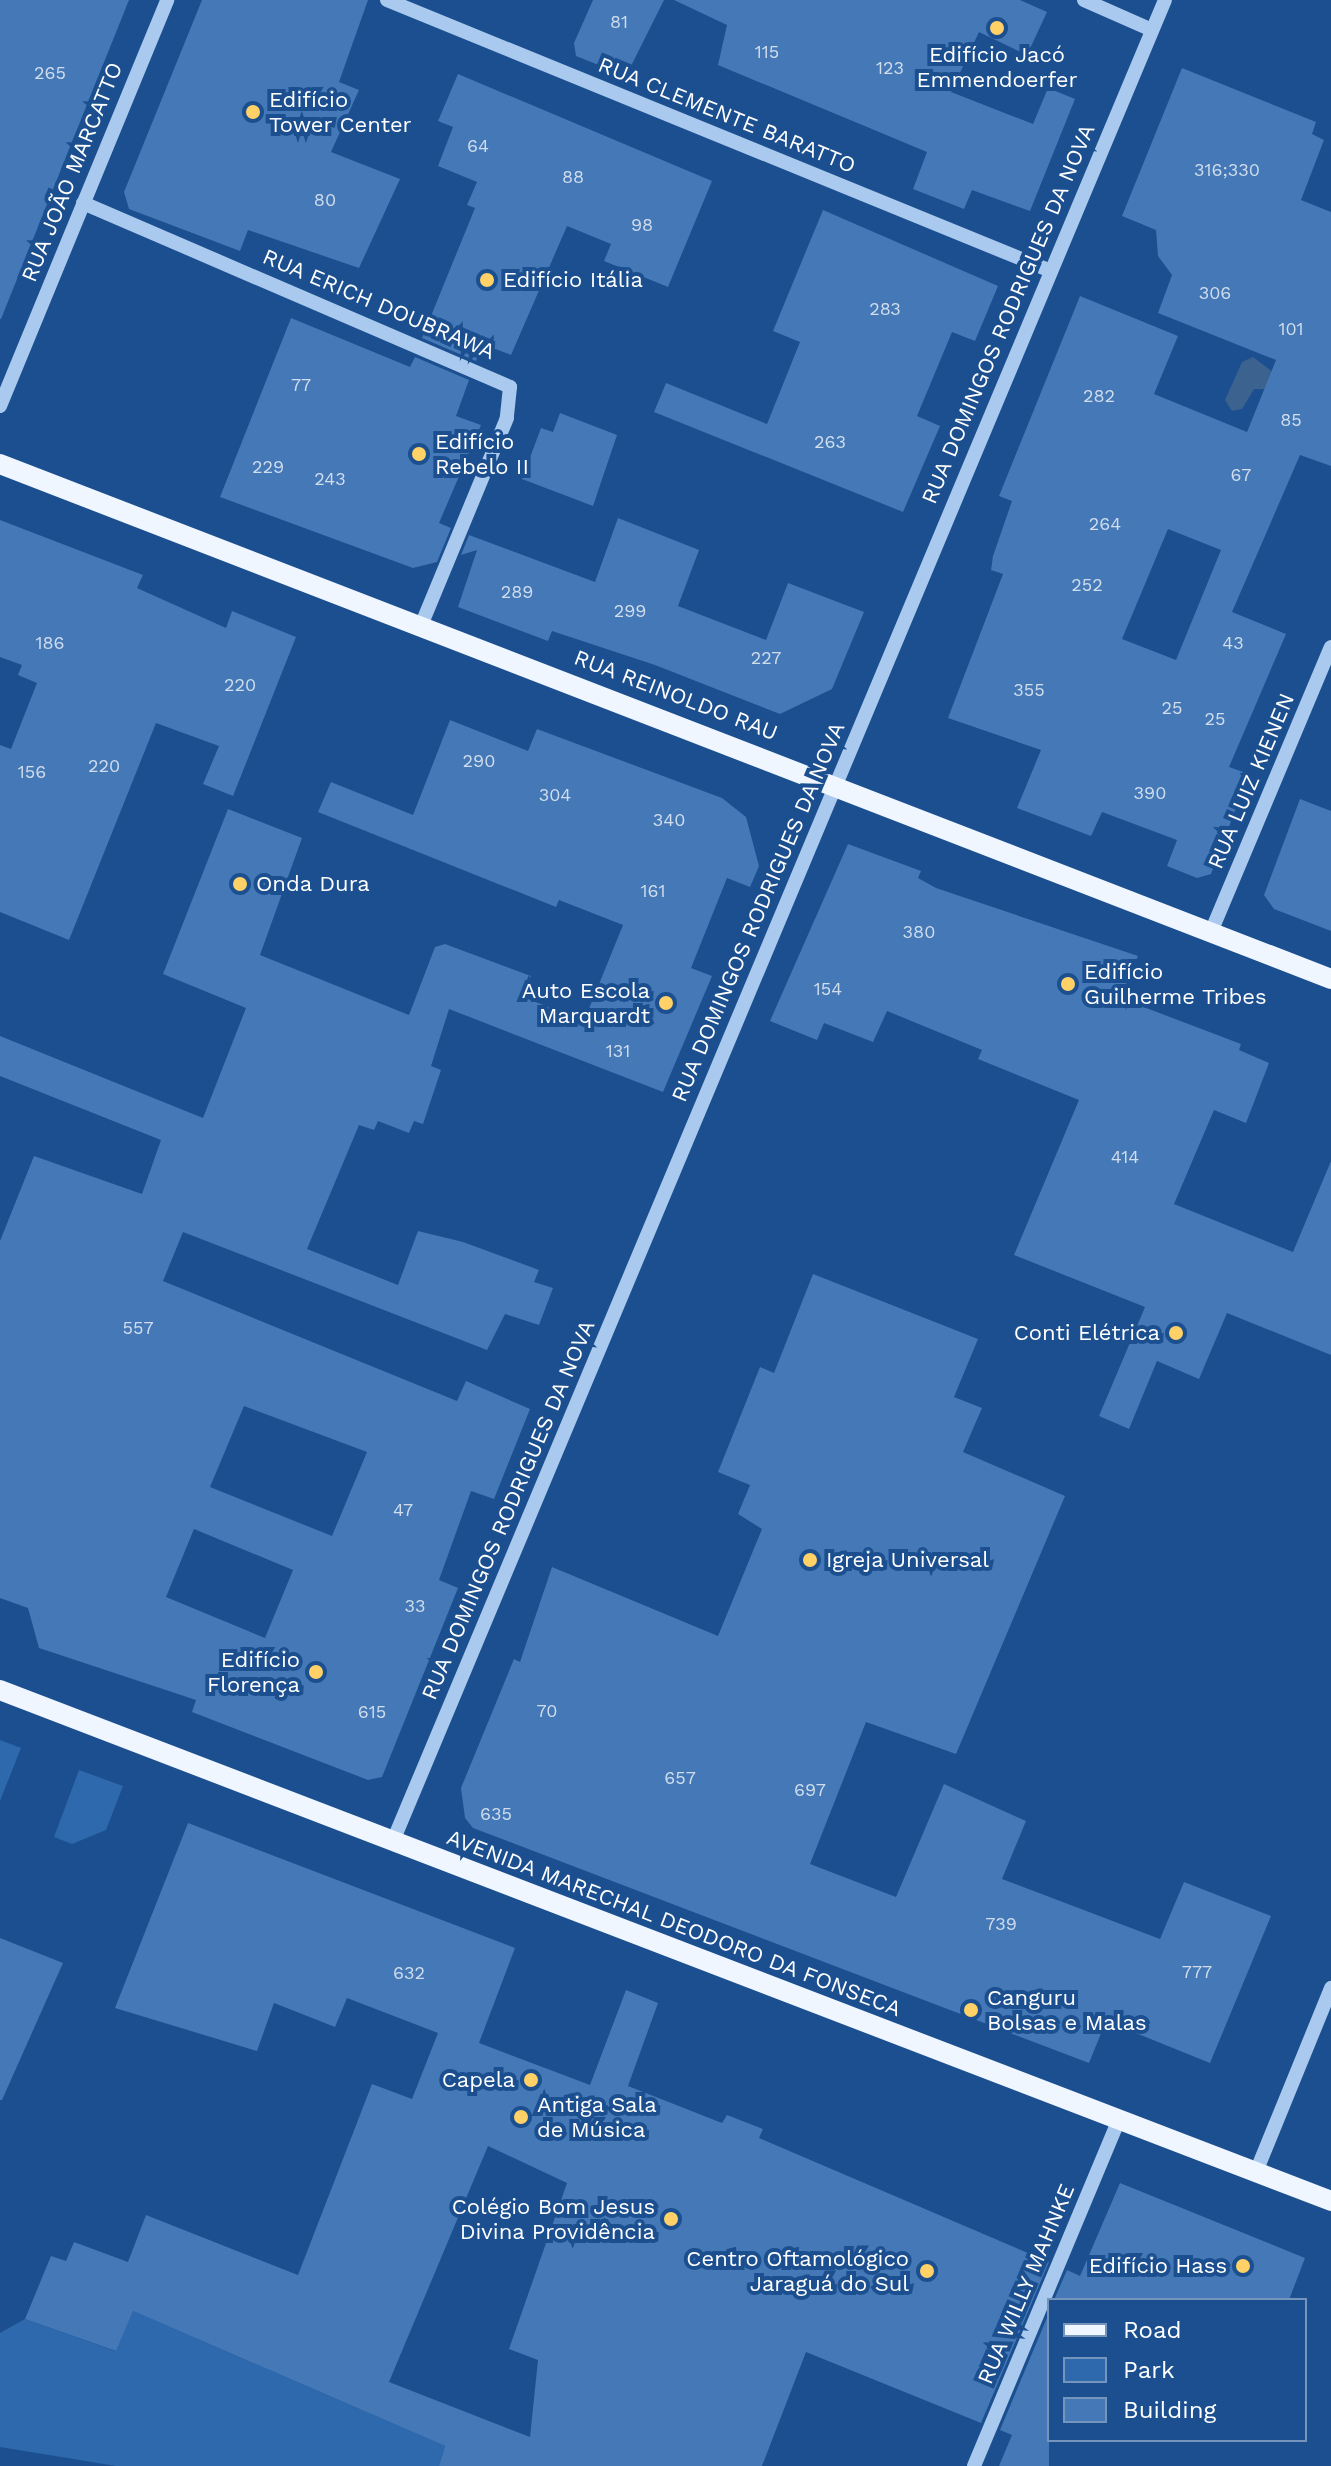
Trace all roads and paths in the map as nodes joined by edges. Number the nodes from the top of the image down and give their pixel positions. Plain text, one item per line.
1 (167, 0) edge
2 (387, 0) edge
3 (1084, 0) edge
4 (1165, 0) edge
5 (1152, 30) junction
6 (83, 203) junction
7 (1051, 271) junction
8 (0, 406) edge
9 (0, 464) edge
10 (422, 623) junction
11 (1331, 647) edge
12 (836, 783) junction
13 (1211, 932) junction
14 (1331, 979) edge
15 (0, 1690) edge
16 (393, 1841) junction
17 (1331, 1988) edge
18 (1119, 2120) junction
19 (1256, 2172) junction
20 (1331, 2201) edge
21 (974, 2466) edge

1 - 6 street, RUA JOÃO MARCATTO
2 - 7 street, RUA CLEMENTE BARATTO
3 - 5 street
4 - 5 street, RUA DOMINGOS RODRIGUES DA NOVA
5 - 7 street, RUA DOMINGOS RODRIGUES DA NOVA
6 - 8 street, RUA JOÃO MARCATTO
6 - 10 street, RUA ERICH DOUBRAWA
7 - 12 street, RUA DOMINGOS RODRIGUES DA NOVA
9 - 10 main road, RUA REINOLDO RAU
10 - 12 main road, RUA REINOLDO RAU
11 - 13 street, RUA LUIZ KIENEN
12 - 13 main road, RUA REINOLDO RAU
12 - 16 street, RUA DOMINGOS RODRIGUES DA NOVA
13 - 14 main road, RUA REINOLDO RAU
15 - 16 main road, AVENIDA MARECHAL DEODORO DA FONSECA
16 - 18 main road, AVENIDA MARECHAL DEODORO DA FONSECA
17 - 19 street
18 - 19 main road, AVENIDA MARECHAL DEODORO DA FONSECA
18 - 21 street, RUA WILLY MAHNKE
19 - 20 main road, AVENIDA MARECHAL DEODORO DA FONSECA

